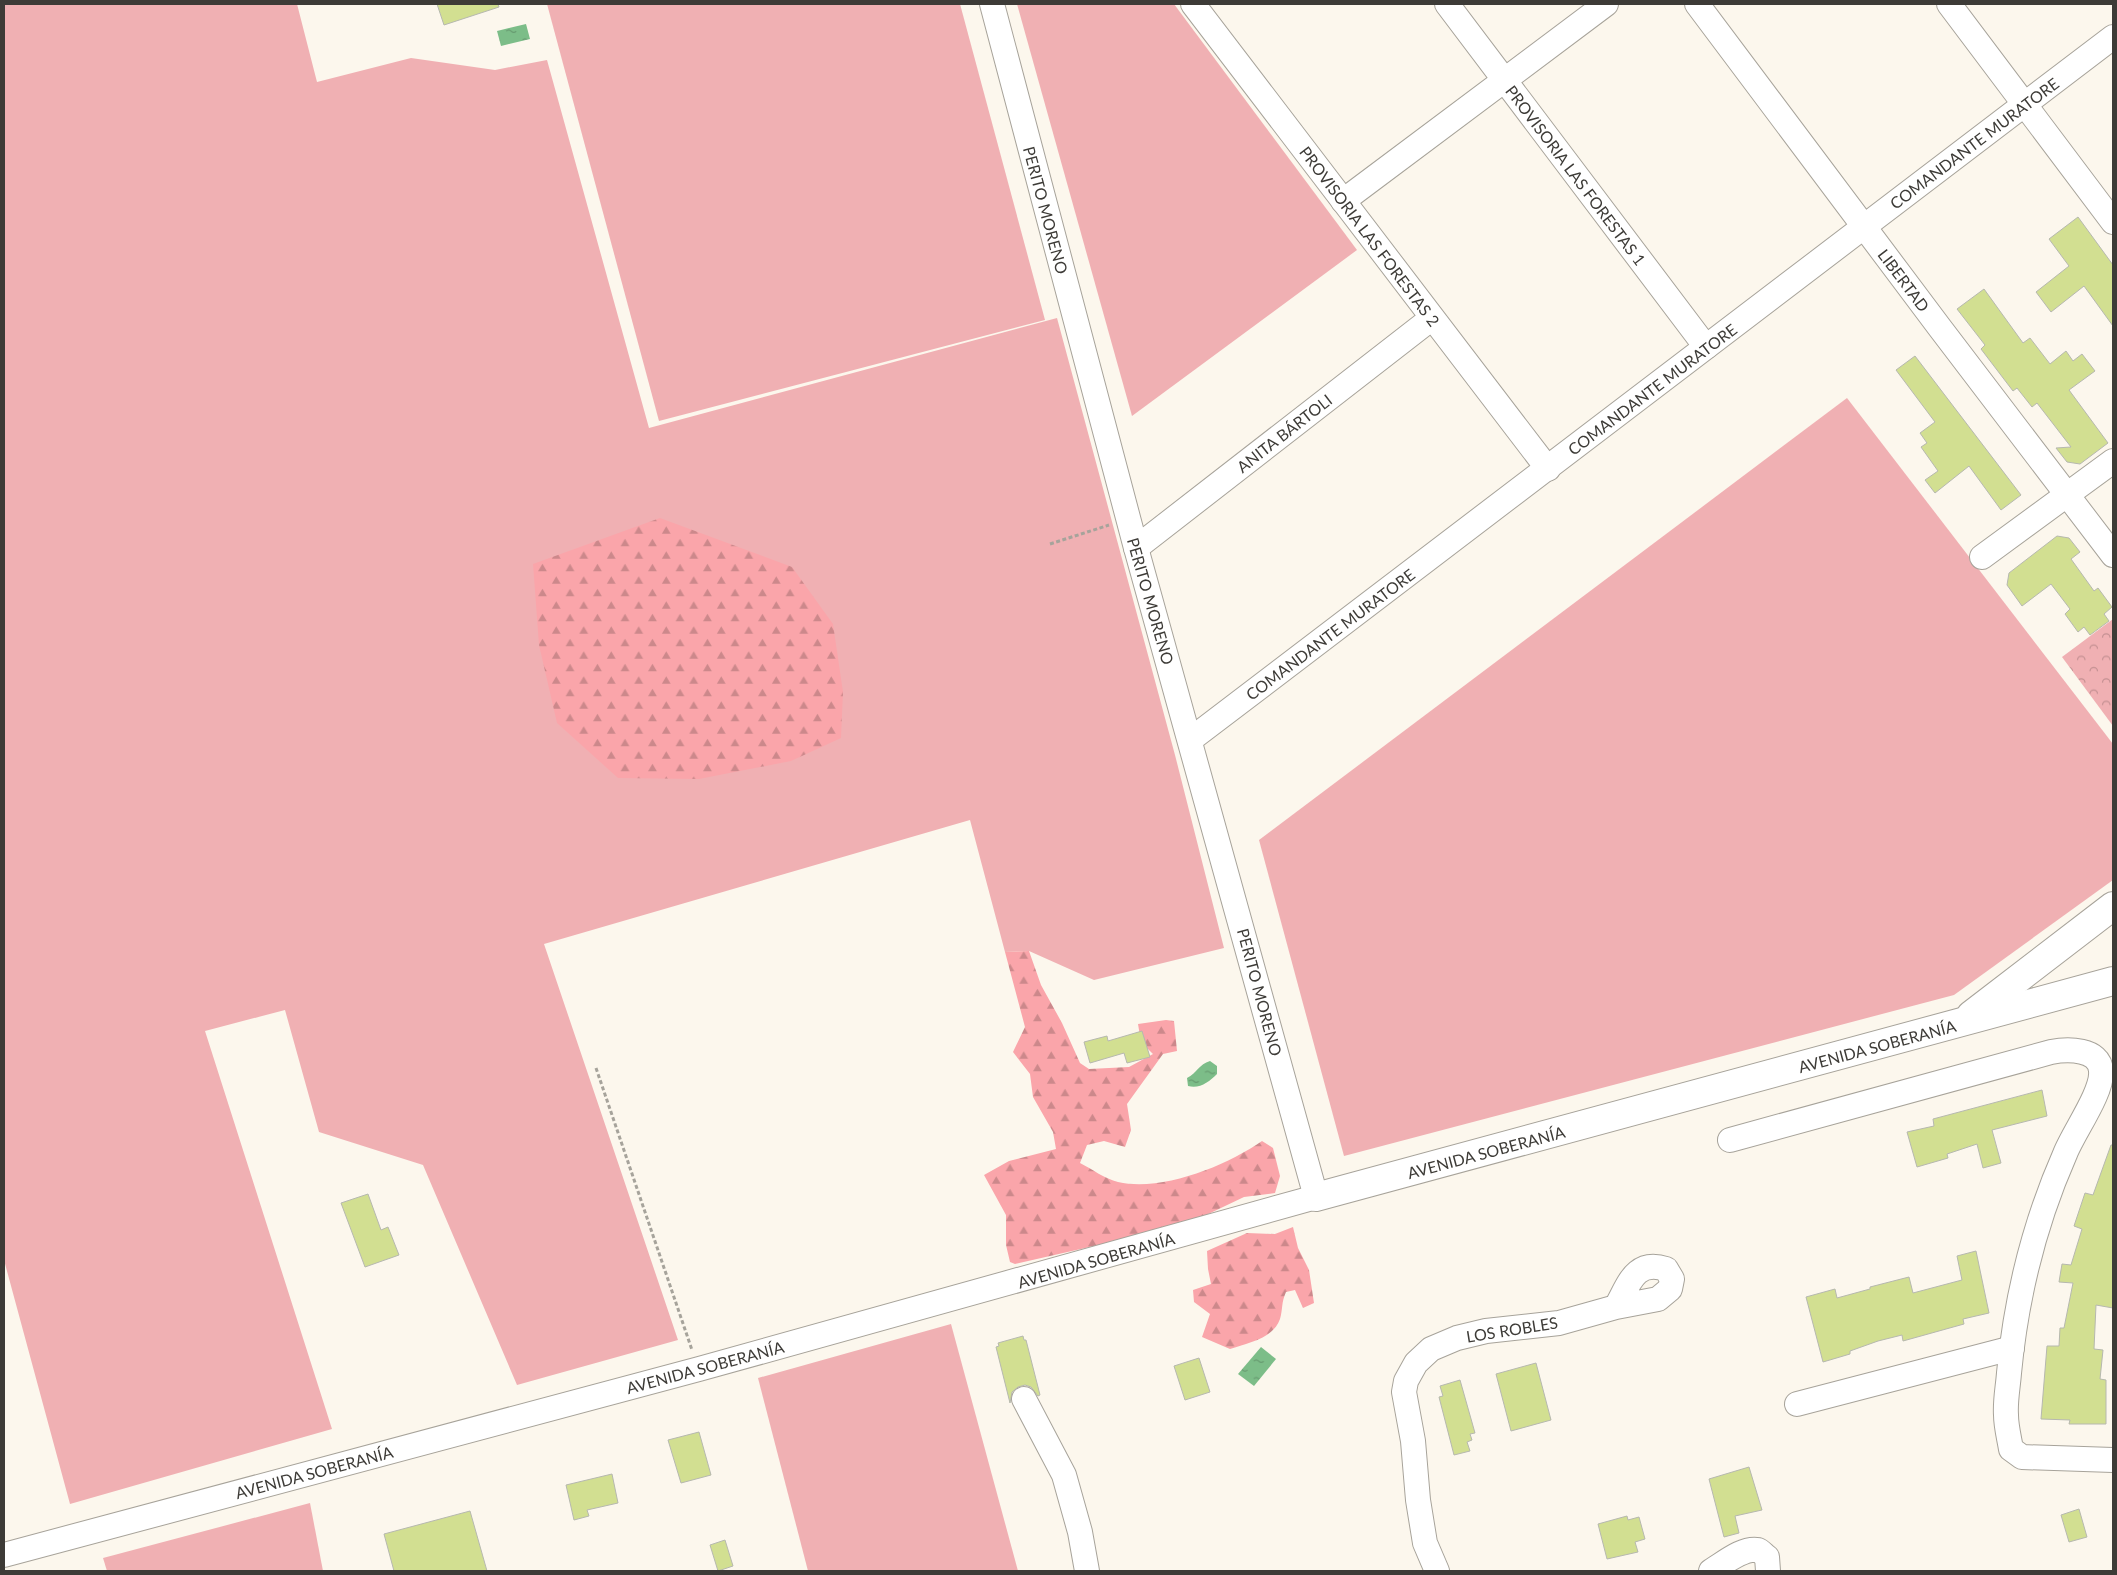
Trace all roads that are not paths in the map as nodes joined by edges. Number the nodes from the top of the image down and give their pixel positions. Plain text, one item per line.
1 (992, 4) edge
2 (1194, 4) edge
3 (1447, 4) edge
4 (1606, 4) edge
5 (1698, 4) edge
6 (1949, 4) edge
7 (2113, 37) edge
8 (1504, 80) junction
9 (2024, 103) junction
10 (1344, 201) junction
11 (2113, 222) edge
12 (1864, 227) junction
13 (1432, 318) junction
14 (1706, 347) junction
15 (2113, 461) edge
16 (1548, 469) junction
17 (2068, 494) junction
18 (1136, 548) junction
19 (2113, 555) edge
20 (1982, 557) dead end
21 (1190, 740) junction
22 (2113, 906) edge
23 (2113, 981) edge
24 (1960, 1023) junction
25 (1730, 1140) dead end
26 (1316, 1198) junction
27 (1616, 1307) dead end
28 (2012, 1348) junction
29 (1024, 1399) dead end
30 (1797, 1404) dead end
31 (2113, 1447) edge
32 (2040, 1458) junction
33 (2113, 1460) edge
34 (4, 1555) edge
35 (1087, 1571) edge
36 (1437, 1571) edge
37 (1711, 1571) edge
38 (1768, 1571) edge

1 - 18 street, PERITO MORENO
2 - 10 street, PROVISORIA LAS FORESTAS 2
3 - 8 street, PROVISORIA LAS FORESTAS 1
4 - 8 street
5 - 12 street, LIBERTAD
6 - 9 street
7 - 9 street, COMANDANTE MURATORE
8 - 10 street
8 - 14 street, PROVISORIA LAS FORESTAS 1
9 - 11 street
9 - 12 street, COMANDANTE MURATORE
10 - 13 street, PROVISORIA LAS FORESTAS 2
12 - 14 street, COMANDANTE MURATORE
12 - 17 street, LIBERTAD
13 - 16 street, PROVISORIA LAS FORESTAS 2
13 - 18 street, ANITA BÁRTOLI
14 - 16 street, COMANDANTE MURATORE
15 - 17 street
16 - 21 street, COMANDANTE MURATORE
17 - 19 street, LIBERTAD
17 - 20 street
18 - 21 street, PERITO MORENO
21 - 26 street, PERITO MORENO
22 - 24 street
23 - 24 street, AVENIDA SOBERANÍA
24 - 26 street, AVENIDA SOBERANÍA
25 - 28 street
26 - 34 street, AVENIDA SOBERANÍA
27 - 36 street, LOS ROBLES
28 - 30 street
28 - 32 street
29 - 35 street
31 - 32 street
32 - 33 street
37 - 38 street

